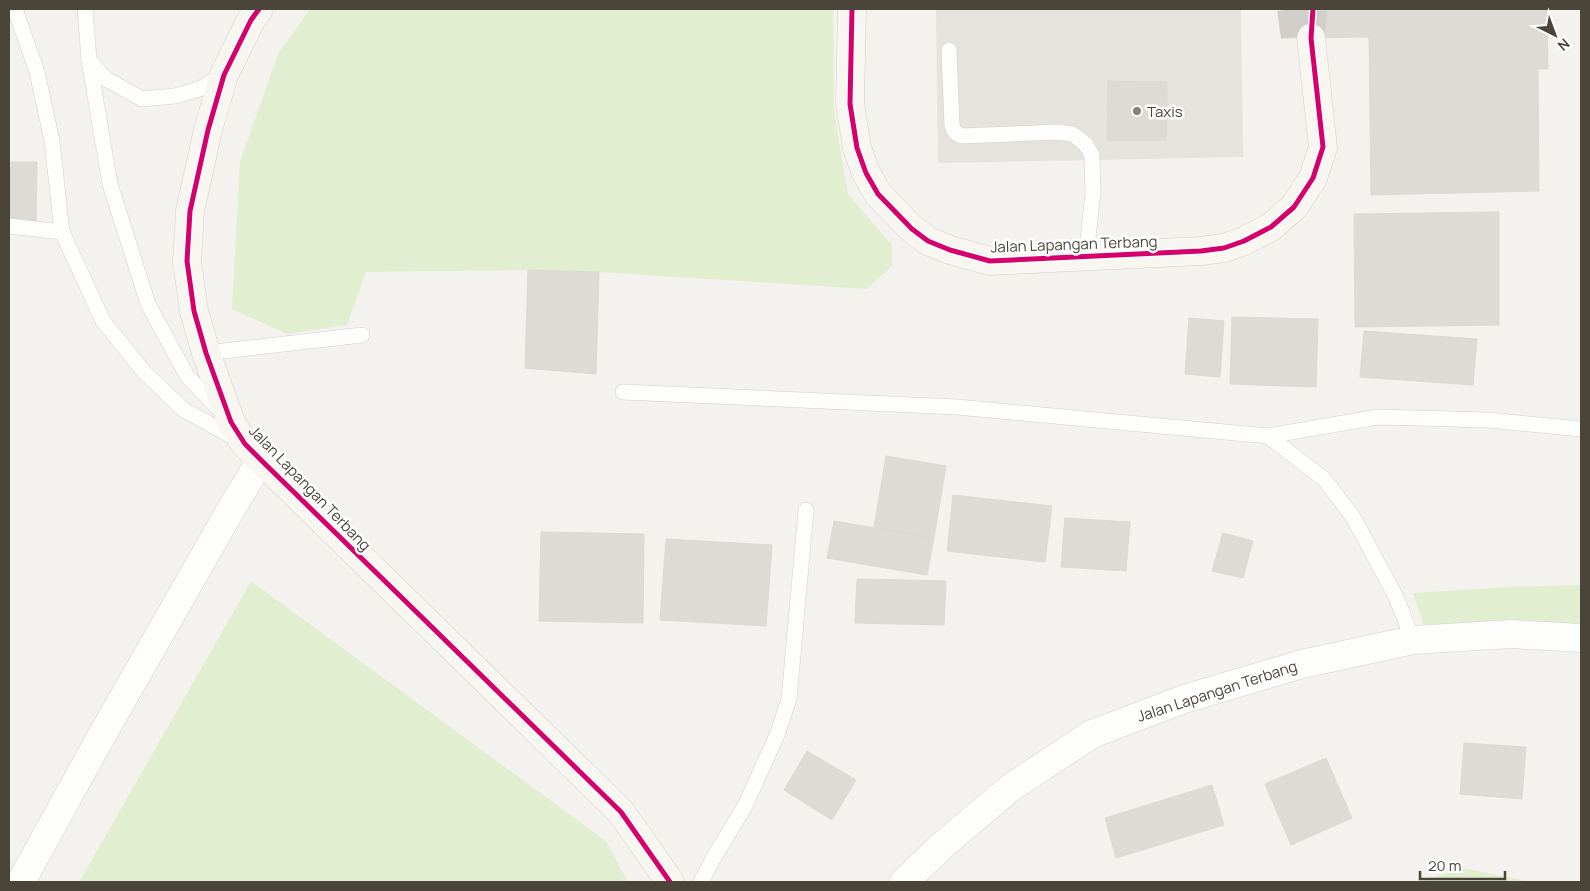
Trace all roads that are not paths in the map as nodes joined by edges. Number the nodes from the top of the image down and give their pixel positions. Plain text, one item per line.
1 (15, 9) edge
2 (86, 9) edge
3 (259, 9) edge
4 (852, 9) edge
5 (1303, 38) tunnel mouth
6 (949, 50) dead end
7 (88, 60) junction
8 (224, 75) junction
9 (9, 226) edge
10 (62, 232) junction
11 (1086, 256) junction
12 (362, 335) dead end
13 (206, 353) junction
14 (623, 392) dead end
15 (231, 422) junction
16 (1581, 430) edge
17 (1268, 436) junction
18 (253, 452) junction
19 (806, 510) dead end
20 (1581, 638) edge
21 (1413, 640) junction
22 (21, 882) edge
23 (670, 882) edge
24 (701, 882) edge
25 (904, 882) edge

1 - 10 lane
2 - 7 lane
3 - 8 street, Jalan Lapangan Terbang
4 - 11 street, Jalan Lapangan Terbang
5 - 11 street, Jalan Lapangan Terbang
6 - 11 lane
7 - 8 lane
7 - 15 lane
8 - 13 street, Jalan Lapangan Terbang
9 - 10 lane
10 - 18 lane
12 - 13 lane
13 - 15 street, Jalan Lapangan Terbang
14 - 17 lane
15 - 18 street, Jalan Lapangan Terbang
16 - 17 lane
17 - 21 lane
18 - 22 street
18 - 23 street, Jalan Lapangan Terbang
19 - 24 lane
20 - 21 street, Jalan Lapangan Terbang
21 - 25 street, Jalan Lapangan Terbang

